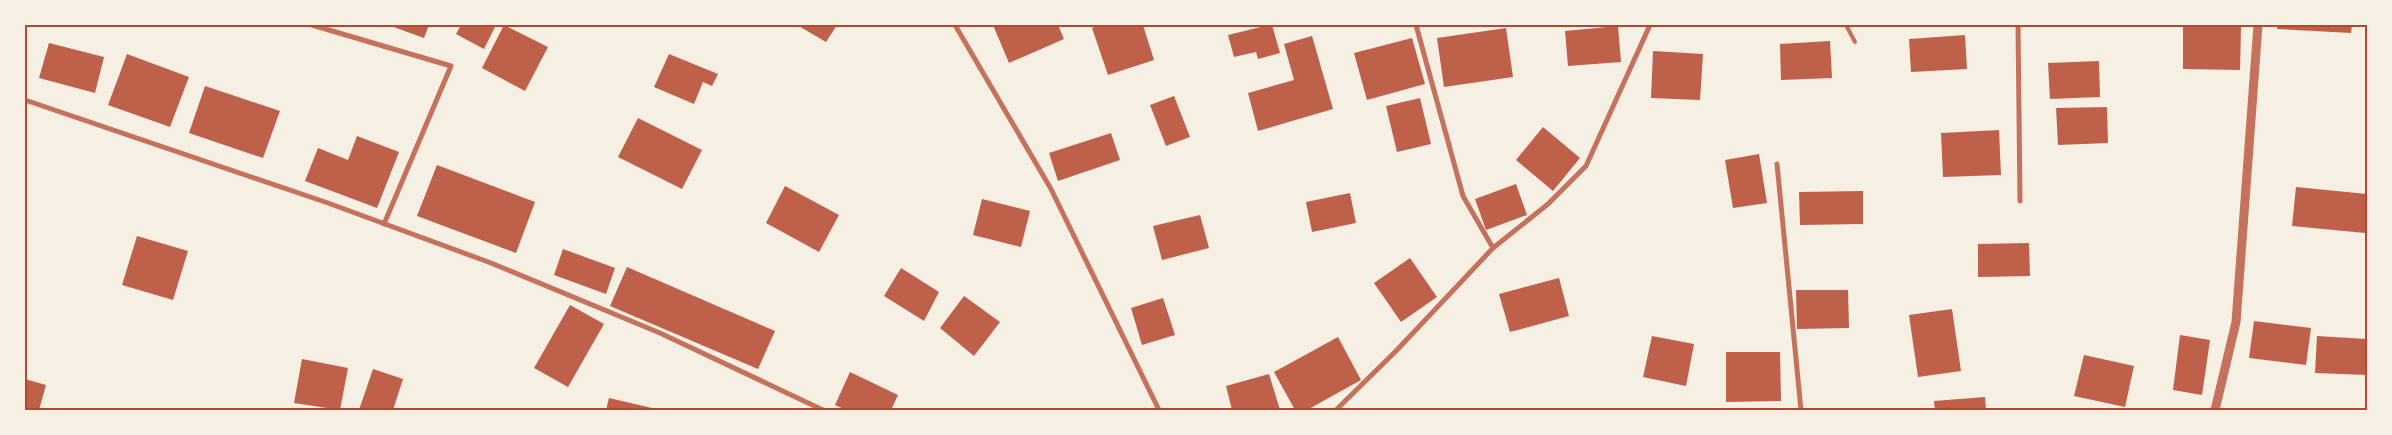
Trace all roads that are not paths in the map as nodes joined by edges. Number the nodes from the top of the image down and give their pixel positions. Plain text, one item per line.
1 (312, 25) edge
2 (954, 25) edge
3 (1416, 25) edge
4 (1650, 25) edge
5 (1846, 25) edge
6 (2018, 25) edge
7 (2258, 25) edge
8 (1854, 42) dead end
9 (25, 100) edge
10 (1777, 164) dead end
11 (2020, 201) dead end
12 (384, 224) junction
13 (1493, 248) junction
14 (823, 410) edge
15 (1160, 410) edge
16 (1336, 410) edge
17 (1801, 410) edge
18 (2215, 410) edge

1 - 12 street
2 - 15 street
3 - 13 street
4 - 13 street
5 - 8 lane
6 - 11 street
7 - 18 street
9 - 12 street
10 - 17 street
12 - 14 street
13 - 16 street

